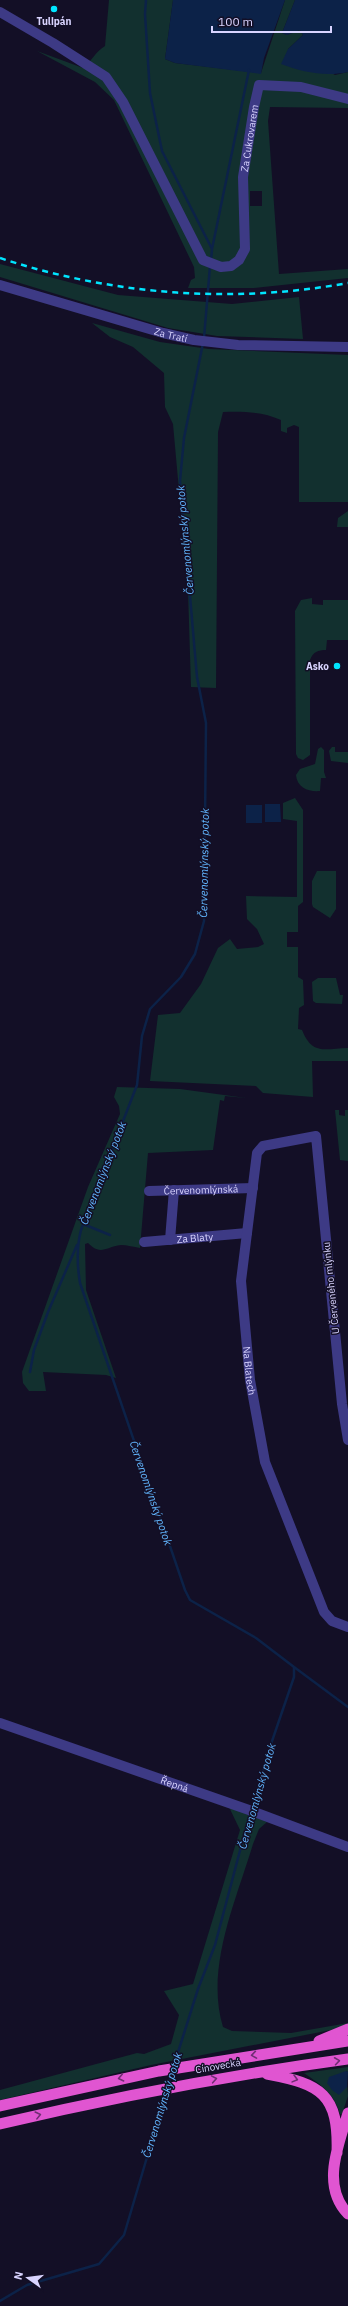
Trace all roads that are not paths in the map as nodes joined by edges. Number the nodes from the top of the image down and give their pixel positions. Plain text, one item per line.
1 (0, 12) edge
2 (348, 99) edge
3 (0, 285) edge
4 (348, 348) edge
5 (316, 1136) joint
6 (253, 1188) junction
7 (174, 1190) junction
8 (149, 1191) dead end
9 (247, 1233) junction
10 (170, 1240) junction
11 (144, 1242) dead end
12 (348, 1440) edge
13 (348, 1627) edge
14 (0, 1723) edge
15 (348, 1848) edge
16 (348, 2029) edge
17 (348, 2041) edge
18 (301, 2047) junction
19 (348, 2059) edge
20 (256, 2072) junction
21 (0, 2106) edge
22 (348, 2113) edge
23 (0, 2124) edge
24 (337, 2153) junction
25 (348, 2214) edge

1 - 2 street, Za Cukrovarem
3 - 4 street, Za Tratí
5 - 6 street, Na Blatech
5 - 12 street, U Červeného mlýnku
6 - 7 street, Červenomlýnská
6 - 9 street, Na Blatech
7 - 8 street, Červenomlýnská
7 - 10 street
9 - 10 street, Za Blaty
9 - 13 street, Na Blatech
10 - 11 street, Za Blaty
14 - 15 street, Řepná
16 - 18 highway
17 - 18 highway, Cínovecká
18 -> 21 highway, Cínovecká
20 -> 19 highway, Cínovecká
23 -> 20 highway, Cínovecká
20 -> 24 highway
22 - 24 highway
24 - 25 highway

